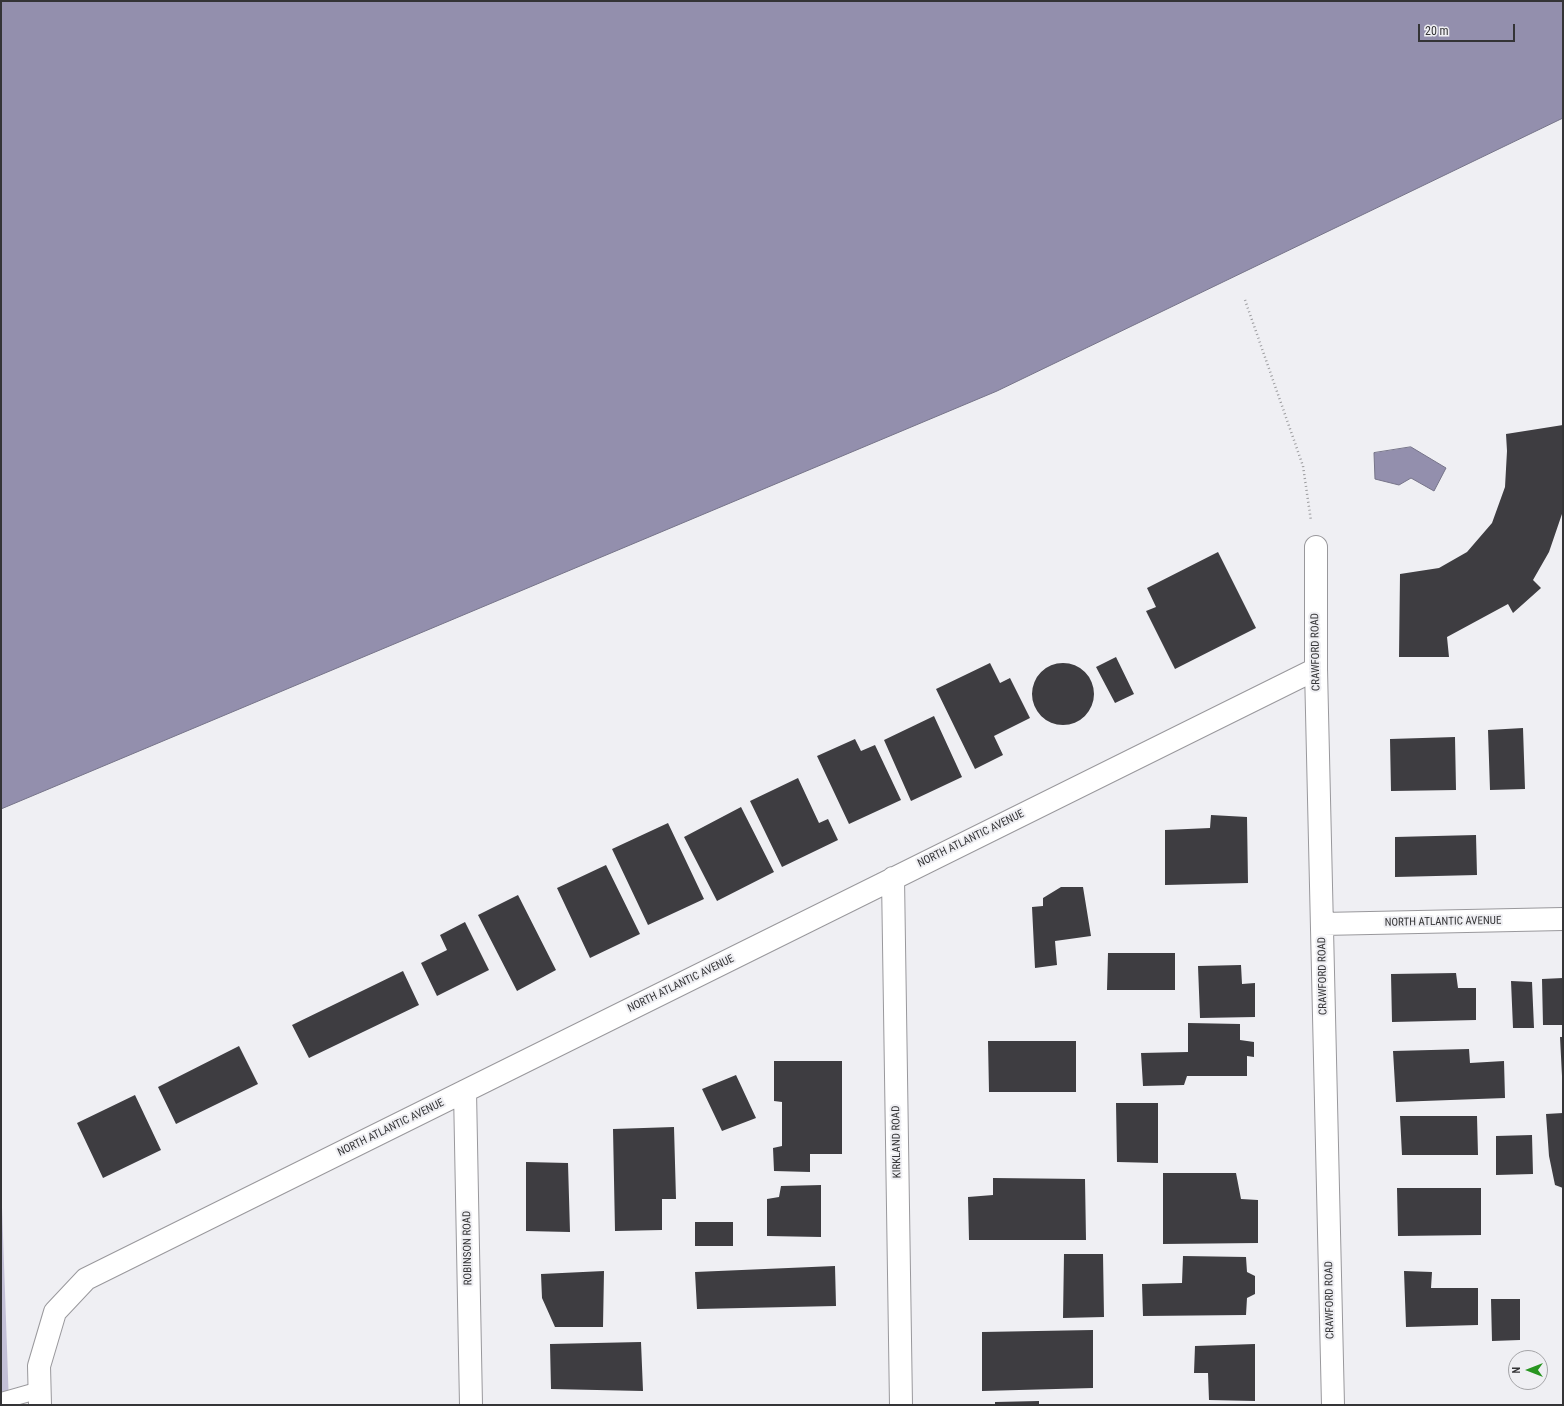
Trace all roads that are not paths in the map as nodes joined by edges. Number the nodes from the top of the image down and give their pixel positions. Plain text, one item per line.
1 (1316, 547) road end
2 (1316, 669) junction
3 (893, 878) junction
4 (1563, 919) edge
5 (1322, 924) junction
6 (465, 1091) junction
7 (40, 1397) edge
8 (1, 1401) edge
9 (471, 1405) edge
10 (901, 1405) edge
11 (1332, 1405) edge

1 - 2 street, CRAWFORD ROAD
2 - 3 street, NORTH ATLANTIC AVENUE
2 - 5 street, CRAWFORD ROAD
3 - 6 street, NORTH ATLANTIC AVENUE
3 - 10 street, KIRKLAND ROAD
4 - 5 street, NORTH ATLANTIC AVENUE
5 - 11 street, CRAWFORD ROAD
6 - 7 street, NORTH ATLANTIC AVENUE
6 - 9 street, ROBINSON ROAD
7 - 8 lane

